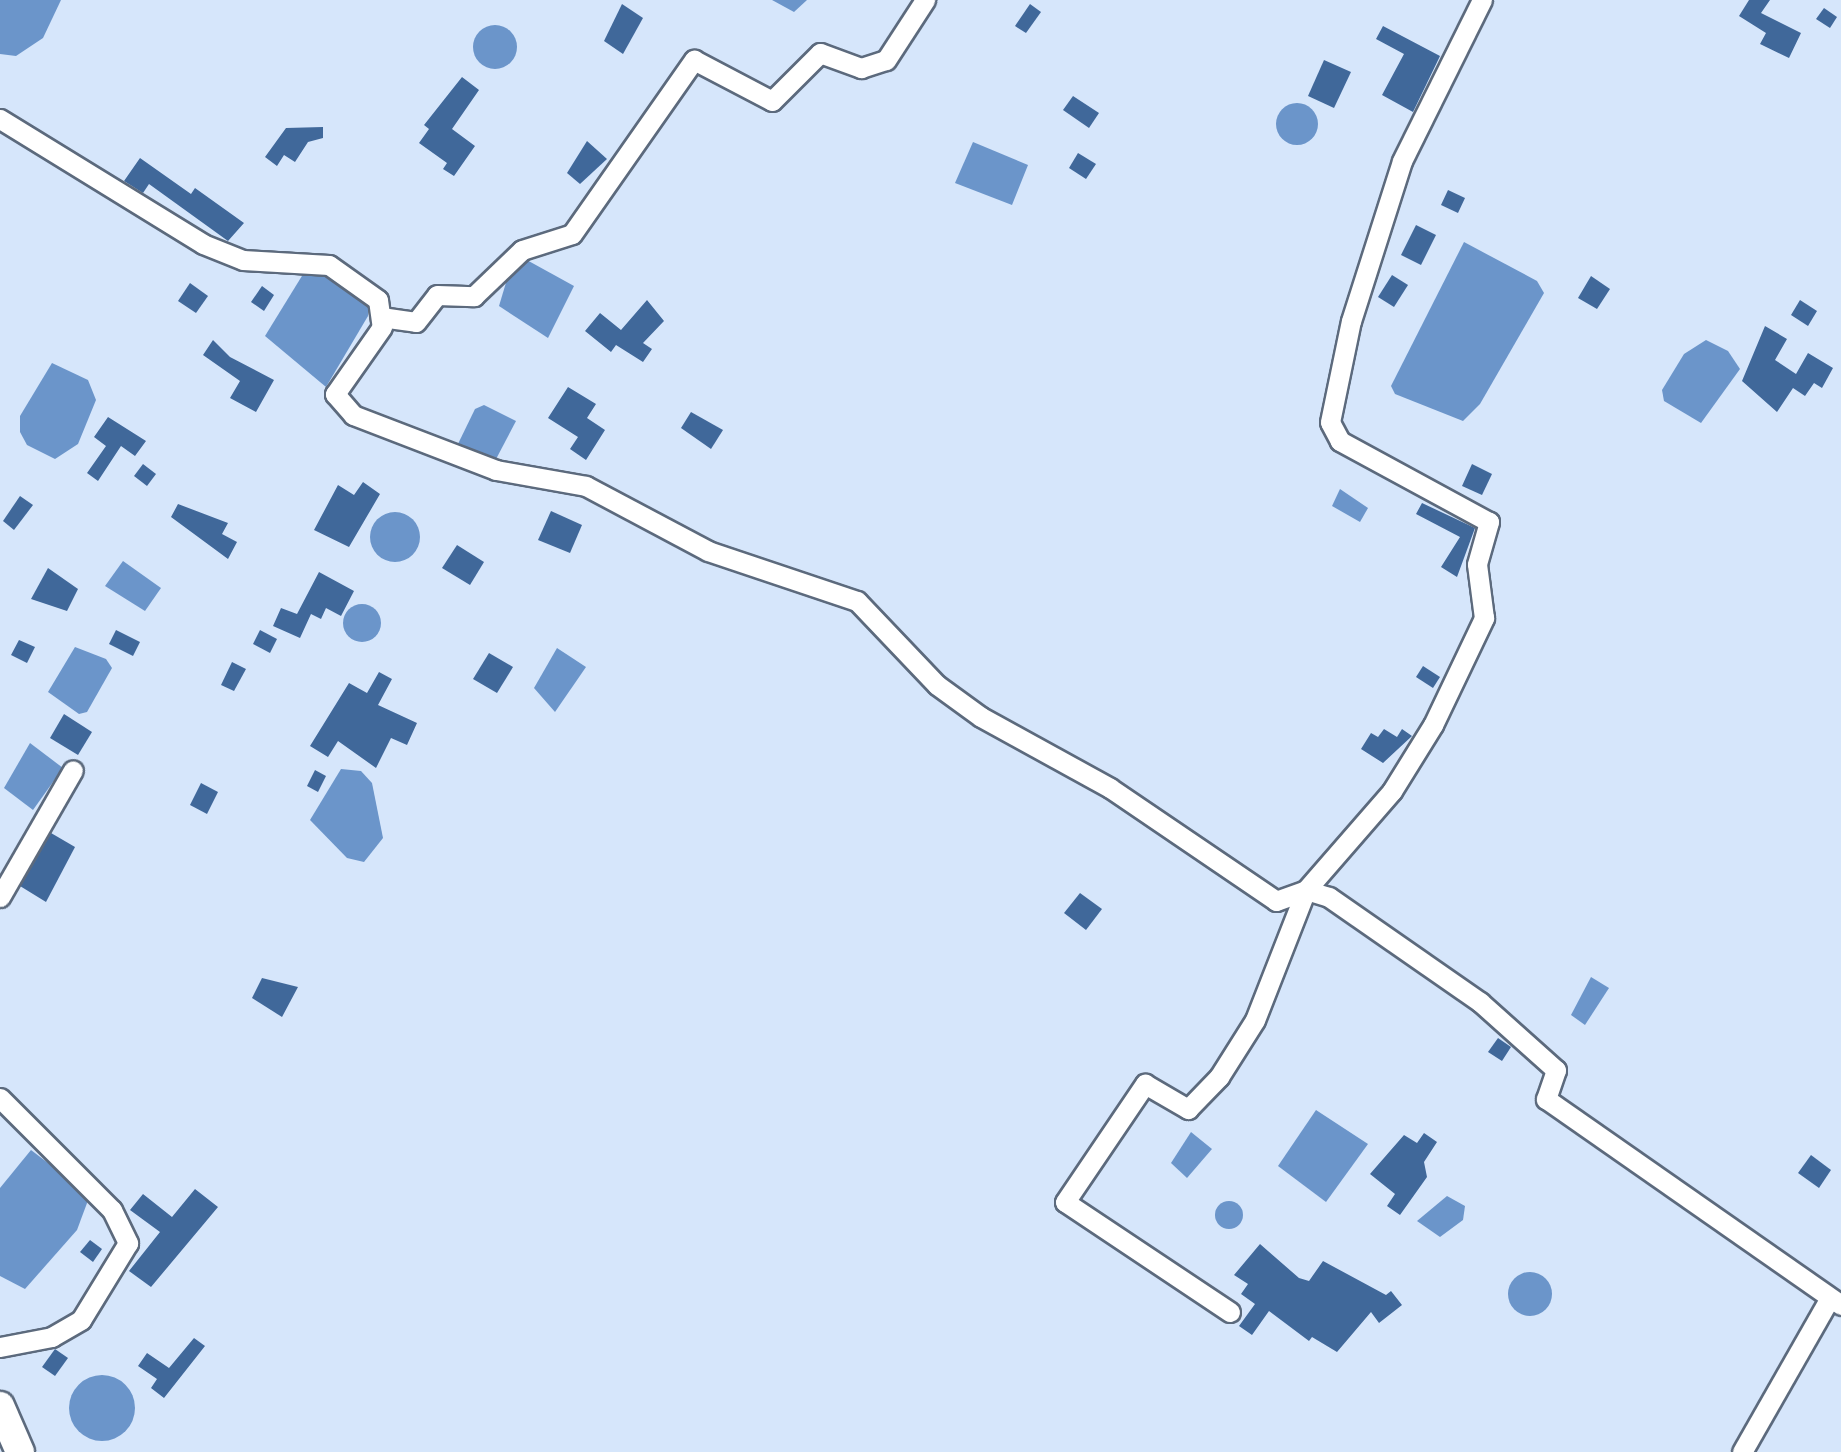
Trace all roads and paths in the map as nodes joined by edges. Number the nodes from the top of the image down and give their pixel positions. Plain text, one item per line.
1 (925, 0) edge
2 (1482, 0) edge
3 (0, 119) edge
4 (382, 317) junction
5 (73, 770) dead end
6 (1306, 890) junction
7 (0, 897) edge
8 (0, 1098) edge
9 (1836, 1301) edge
10 (1230, 1312) dead end
11 (0, 1347) edge
12 (0, 1406) edge
13 (20, 1452) edge
14 (1742, 1452) edge

1 - 4 street
2 - 6 street
3 - 4 street
4 - 6 street
5 - 7 street
6 - 9 street
6 - 10 street
8 - 11 street
9 - 14 street
12 - 13 main road

